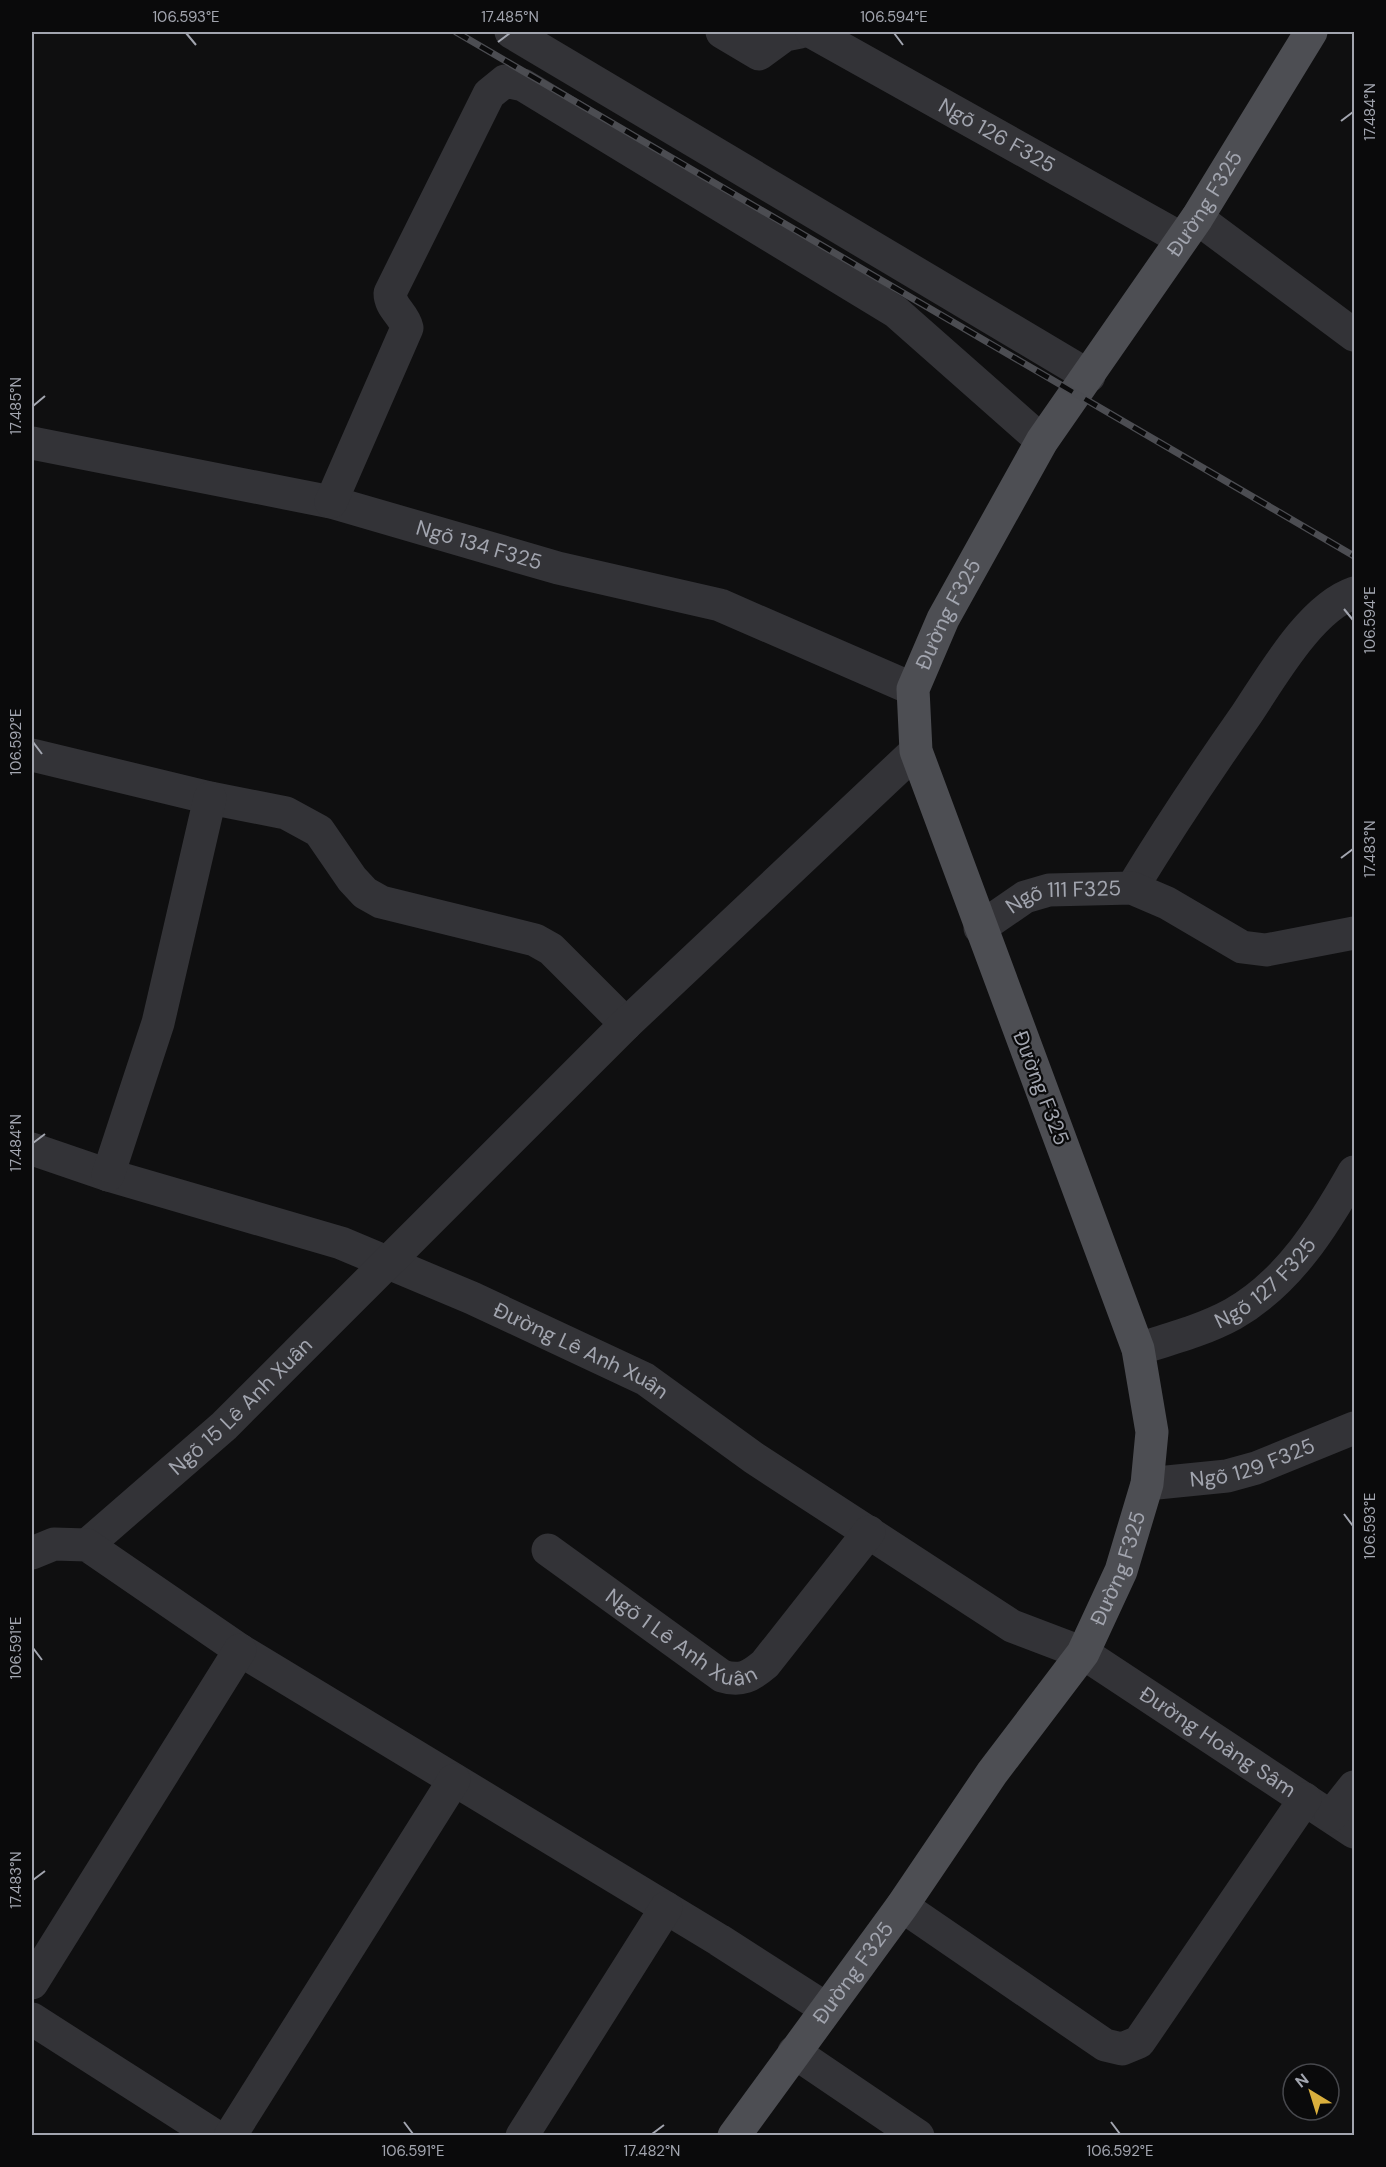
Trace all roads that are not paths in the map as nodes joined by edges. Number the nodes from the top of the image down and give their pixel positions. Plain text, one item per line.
1 (512, 32) edge
2 (722, 32) edge
3 (800, 32) edge
4 (812, 32) edge
5 (1311, 32) edge
6 (1190, 229) junction
7 (1354, 336) edge
8 (1089, 376) junction
9 (1042, 441) junction
10 (32, 443) edge
11 (331, 502) junction
12 (1354, 593) edge
13 (913, 689) junction
14 (915, 751) junction
15 (32, 755) edge
16 (210, 798) junction
17 (1132, 888) junction
18 (980, 928) junction
19 (1354, 933) edge
20 (626, 1024) junction
21 (32, 1149) edge
22 (108, 1176) junction
23 (1350, 1192) edge
24 (389, 1261) junction
25 (1138, 1349) junction
26 (1354, 1428) edge
27 (1147, 1484) junction
28 (869, 1532) junction
29 (87, 1545) junction
30 (548, 1550) dead end
31 (32, 1553) edge
32 (240, 1650) junction
33 (1083, 1653) junction
34 (454, 1780) junction
35 (1354, 1787) edge
36 (1330, 1816) edge
37 (902, 1906) junction
38 (666, 1908) junction
39 (32, 1983) edge
40 (825, 2008) junction
41 (32, 2019) edge
42 (794, 2052) junction
43 (215, 2136) edge
44 (230, 2136) edge
45 (522, 2136) edge
46 (734, 2136) edge
47 (918, 2136) edge

1 - 8 street
2 - 3 street
4 - 6 street, Ngõ 126 F325
5 - 6 main road, Đường F325
6 - 7 street, Ngõ 126 F325
6 - 8 main road, Đường F325
8 - 9 main road, Đường F325
9 - 11 street
9 - 13 main road, Đường F325
10 - 11 street, Ngõ 134 F325
11 - 13 street, Ngõ 134 F325
12 - 17 street
13 - 14 main road, Đường F325
14 - 18 main road, Đường F325
14 - 20 street, Ngõ 15 Lê Anh Xuân
15 - 16 street
16 - 20 street
16 - 22 street
17 - 18 street, Ngõ 111 F325
17 - 19 street, Ngõ 111 F325
18 - 25 main road, Đường F325
20 - 24 street, Ngõ 15 Lê Anh Xuân
21 - 22 street, Đường Lê Anh Xuân
22 - 24 street, Đường Lê Anh Xuân
23 - 25 street, Ngõ 127 F325
24 - 28 street, Đường Lê Anh Xuân
24 - 29 street, Ngõ 15 Lê Anh Xuân
25 - 27 main road, Đường F325
26 - 27 street, Ngõ 129 F325
27 - 33 main road, Đường F325
28 - 30 street, Ngõ 1 Lê Anh Xuân
28 - 33 street, Đường Lê Anh Xuân
29 - 31 street
29 - 32 street
32 - 34 street
32 - 39 street
33 - 36 street, Đường Hoàng Sâm
33 - 37 main road, Đường F325
34 - 38 street
34 - 44 street
35 - 36 street
36 - 37 street
37 - 40 main road, Đường F325
38 - 40 street
38 - 45 street
40 - 42 main road, Đường F325
41 - 43 street
42 - 46 main road, Đường F325
42 - 47 street

